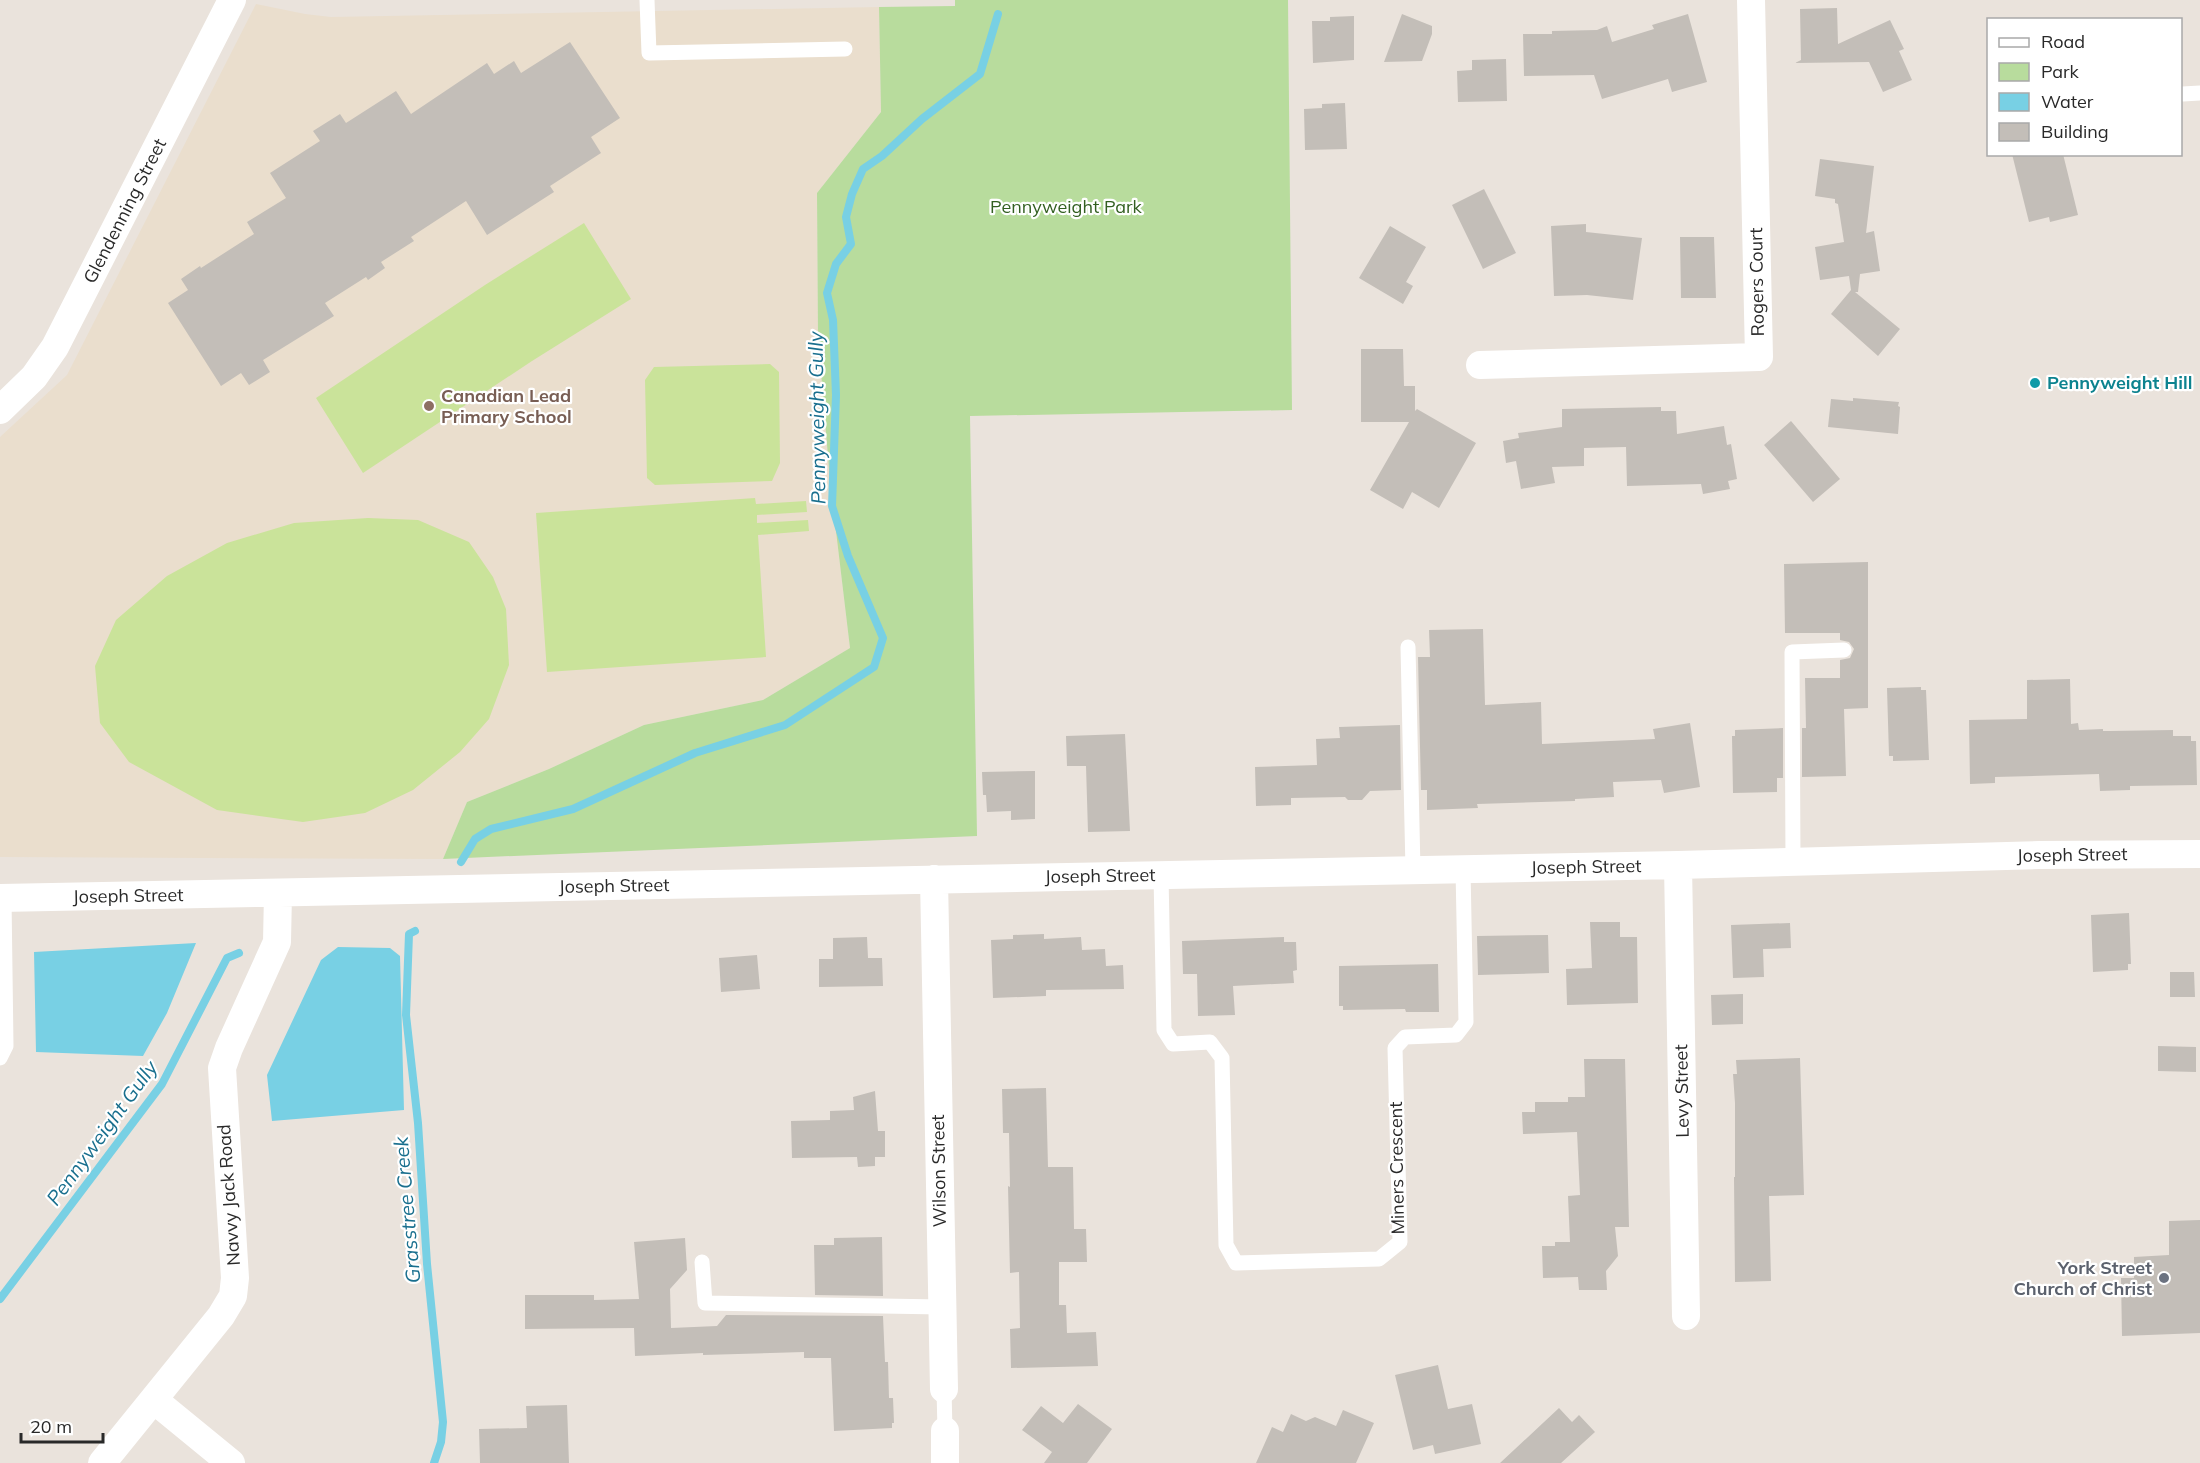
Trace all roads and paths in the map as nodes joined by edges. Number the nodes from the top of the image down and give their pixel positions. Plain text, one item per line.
1 (232, 0) edge
2 (647, 0) edge
3 (1751, 0) edge
4 (846, 49) dead end
5 (2200, 93) edge
6 (2183, 94) dead end
7 (1480, 365) dead end
8 (0, 410) edge
9 (1408, 647) dead end
10 (1844, 650) dead end
11 (2200, 854) edge
12 (1793, 862) junction
13 (1678, 865) junction
14 (1463, 869) junction
15 (1413, 870) junction
16 (1161, 875) junction
17 (934, 879) junction
18 (278, 893) junction
19 (2, 898) edge
20 (0, 1058) edge
21 (702, 1262) dead end
22 (942, 1307) junction
23 (1686, 1316) dead end
24 (944, 1389) joint
25 (154, 1400) junction
26 (945, 1431) joint
27 (102, 1463) edge
28 (231, 1463) edge
29 (945, 1463) edge

1 - 8 street, Glendenning Street
2 - 4 lane
3 - 7 street, Rogers Court
5 - 6 lane
9 - 15 lane
10 - 12 lane
11 - 12 street, Joseph Street
12 - 13 street, Joseph Street
13 - 14 street, Joseph Street
13 - 23 street, Levy Street
14 - 15 street, Joseph Street
14 - 16 lane, Miners Crescent
15 - 16 street, Joseph Street
16 - 17 street, Joseph Street
17 - 18 street, Joseph Street
17 - 22 street, Wilson Street
18 - 19 street, Joseph Street
18 - 25 street, Navvy Jack Road
19 - 20 lane
21 - 22 lane
22 - 24 street, Wilson Street
24 - 26 lane, Wilson Street
25 - 27 street, Navvy Jack Road
25 - 28 street
26 - 29 street, Wilson Street

